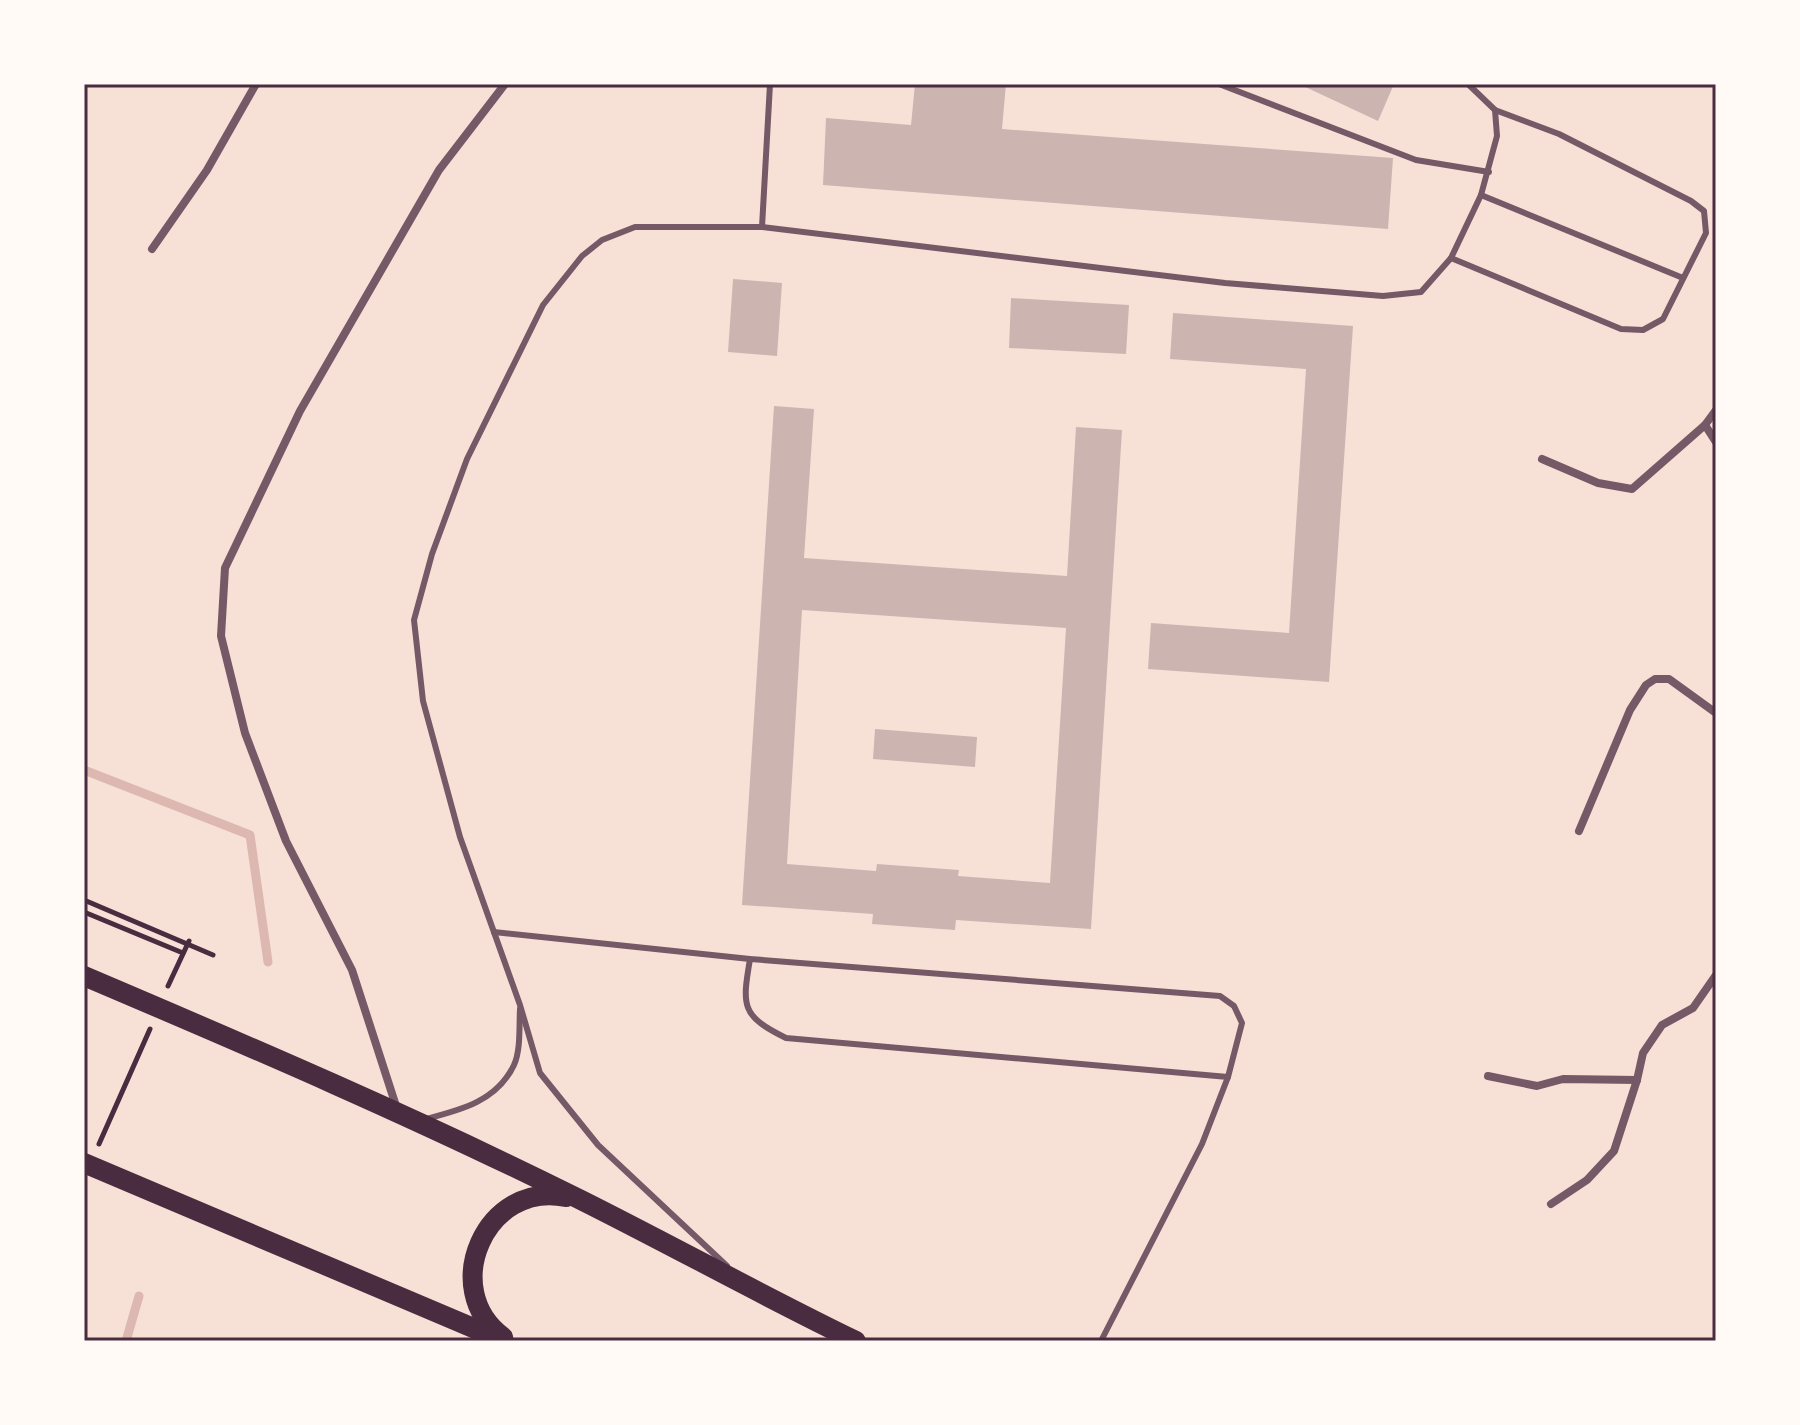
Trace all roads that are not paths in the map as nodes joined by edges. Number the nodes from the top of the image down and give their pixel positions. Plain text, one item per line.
1 (256, 84) edge
2 (505, 84) edge
3 (770, 84) edge
4 (1219, 84) edge
5 (1468, 84) edge
6 (1495, 110) junction
7 (1489, 172) junction
8 (1481, 195) junction
9 (762, 227) junction
10 (152, 249) dead end
11 (1451, 258) junction
12 (1683, 278) junction
13 (1716, 410) edge
14 (1705, 425) junction
15 (1716, 442) edge
16 (1542, 459) dead end
17 (1716, 713) edge
18 (1579, 831) dead end
19 (494, 932) junction
20 (750, 959) junction
21 (1716, 975) edge
22 (84, 976) edge
23 (520, 1005) junction
24 (1488, 1076) dead end
25 (1228, 1077) junction
26 (1637, 1080) junction
27 (408, 1118) junction
28 (90, 1156) edge
29 (581, 1200) junction
30 (1551, 1204) dead end
31 (755, 1292) junction
32 (507, 1341) edge
33 (856, 1341) edge
34 (1101, 1341) edge

1 - 10 street
2 - 27 street
3 - 9 lane
4 - 7 lane
5 - 6 lane
6 - 7 lane
6 - 12 lane
7 - 8 lane
8 - 11 lane
8 - 12 lane
9 - 11 lane
9 - 19 lane
11 - 12 lane
13 - 14 street
14 - 15 street
14 - 16 street
17 - 18 street
19 - 20 lane
19 - 23 lane
20 - 25 lane
20 - 25 lane
21 - 26 street
22 - 27 main road
23 - 27 lane
23 - 31 lane
24 - 26 street
25 - 34 lane
26 - 30 street
27 - 29 main road
28 - 32 main road
29 - 31 main road
29 - 32 main road
31 - 33 main road

